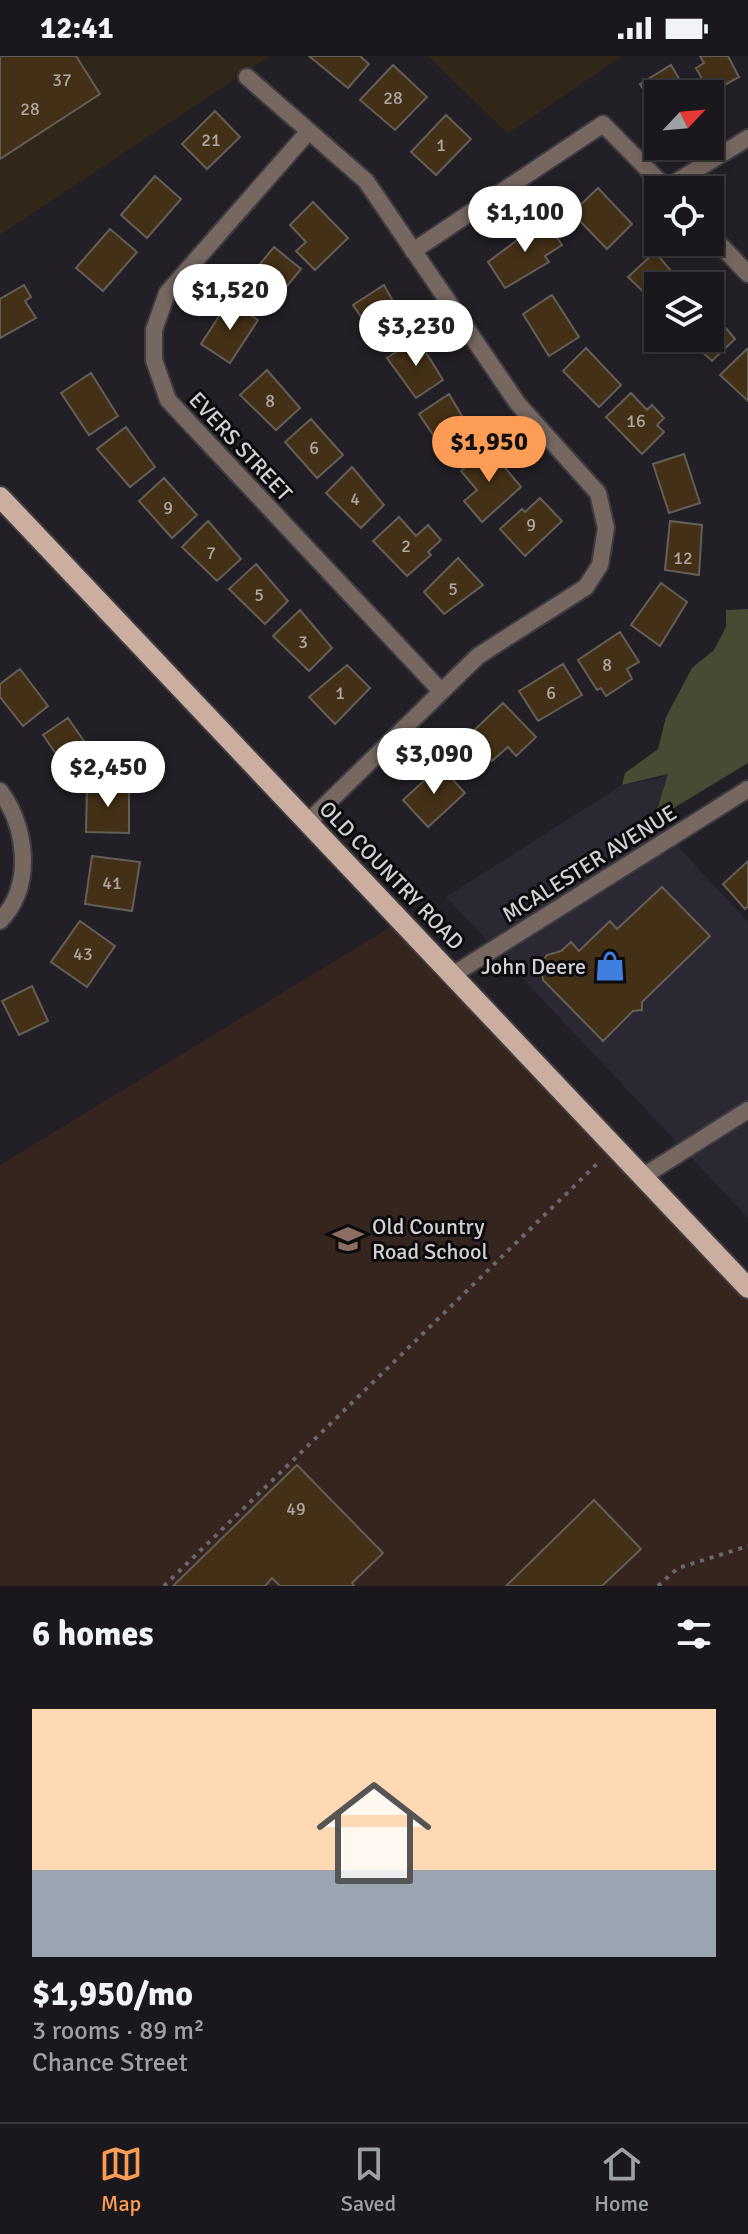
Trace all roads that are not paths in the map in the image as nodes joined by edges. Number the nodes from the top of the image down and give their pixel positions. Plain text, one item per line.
1 (247, 77) dead end
2 (309, 131) junction
3 (748, 138) edge
4 (654, 176) edge
5 (688, 176) edge
6 (724, 249) edge
7 (413, 251) junction
8 (748, 274) edge
9 (0, 497) edge
10 (440, 690) junction
11 (748, 789) edge
12 (0, 791) edge
13 (307, 823) junction
14 (0, 921) edge
15 (454, 974) junction
16 (748, 1110) edge
17 (642, 1177) junction
18 (748, 1288) edge

1 - 2 street
2 - 7 street
2 - 10 street, EVERS STREET
3 - 5 street
4 - 7 street
6 - 8 street
7 - 10 street
9 - 13 main road, OLD COUNTRY ROAD
10 - 13 street
11 - 15 street, MCALESTER AVENUE
12 - 14 street
13 - 15 main road, OLD COUNTRY ROAD
15 - 17 main road, OLD COUNTRY ROAD
16 - 17 street
17 - 18 main road, OLD COUNTRY ROAD

